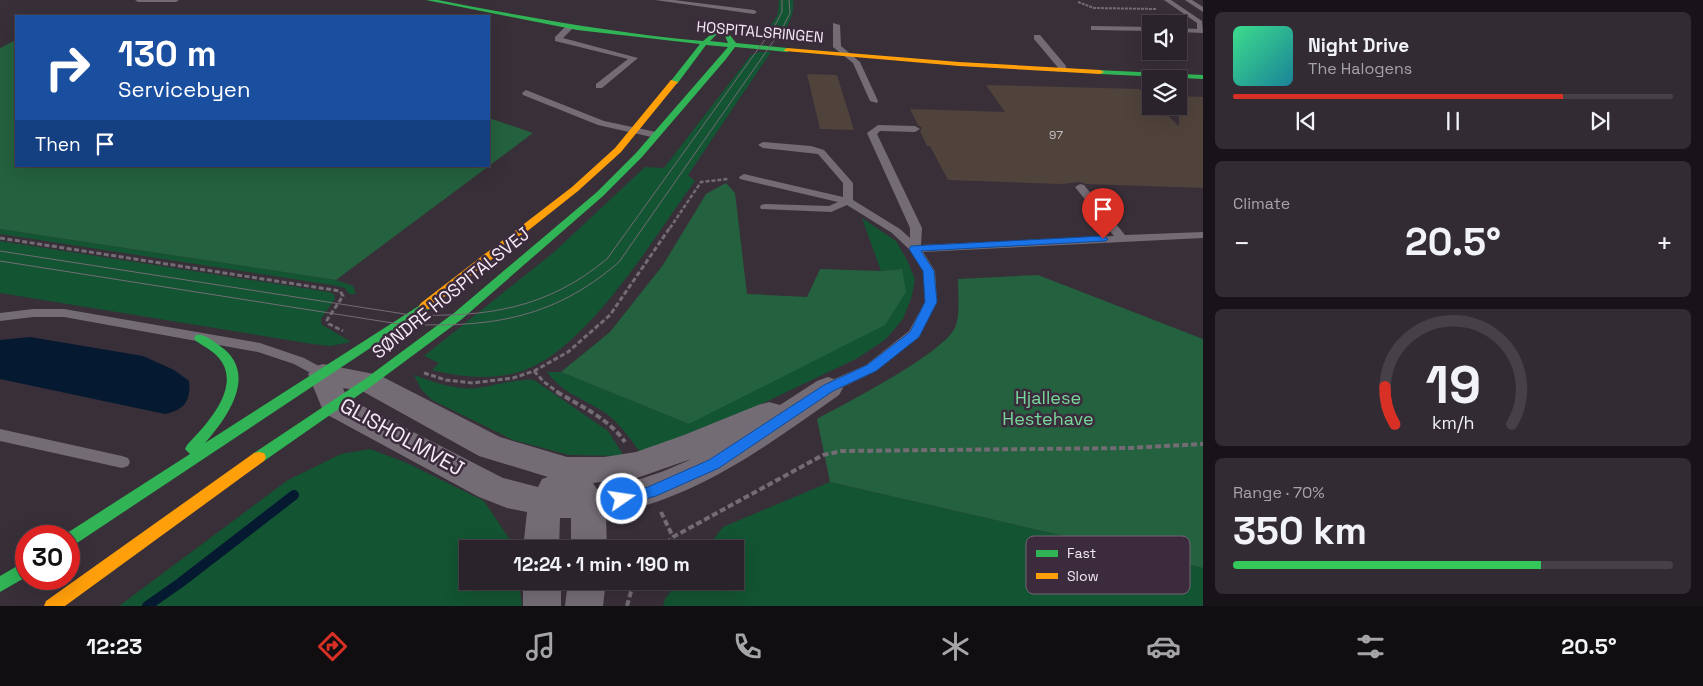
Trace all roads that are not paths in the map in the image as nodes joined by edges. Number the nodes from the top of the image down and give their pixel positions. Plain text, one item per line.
1 (138, 0) edge
2 (176, 0) edge
3 (429, 0) edge
4 (658, 0) edge
5 (1167, 0) edge
6 (1188, 0) edge
7 (456, 4) junction
8 (1203, 10) edge
9 (754, 12) dead end
10 (520, 17) junction
11 (836, 25) dead end
12 (570, 27) junction
13 (1094, 28) dead end
14 (1142, 29) edge
15 (1187, 30) edge
16 (1202, 31) edge
17 (1037, 37) dead end
18 (719, 40) junction
19 (754, 47) junction
20 (843, 51) junction
21 (1063, 68) junction
22 (1203, 77) edge
23 (599, 86) dead end
24 (526, 93) dead end
25 (874, 101) dead end
26 (915, 129) dead end
27 (635, 130) junction
28 (658, 133) junction
29 (763, 145) dead end
30 (744, 177) road end
31 (1080, 187) dead end
32 (848, 201) junction
33 (765, 207) dead end
34 (1203, 234) edge
35 (1121, 238) junction
36 (914, 249) junction
37 (0, 317) edge
38 (200, 338) junction
39 (323, 374) junction
40 (370, 382) junction
41 (828, 388) junction
42 (335, 405) junction
43 (0, 435) edge
44 (122, 462) dead end
45 (567, 470) junction
46 (165, 478) junction
47 (546, 503) junction
48 (588, 504) junction
49 (80, 533) edge
50 (541, 540) edge
51 (589, 540) edge
52 (15, 575) edge
53 (0, 585) edge
54 (542, 590) edge
55 (586, 590) edge
56 (52, 606) edge
57 (542, 606) edge
58 (584, 606) edge

1 - 2 lane
3 - 7 street, HOSPITALSRINGEN
4 - 9 lane
5 - 16 lane
6 - 8 lane
7 - 10 street, HOSPITALSRINGEN
7 - 18 street, HOSPITALSRINGEN
10 - 12 street, HOSPITALSRINGEN
10 - 18 street
11 - 20 lane
12 - 18 street, HOSPITALSRINGEN
12 - 23 lane
13 - 14 lane
15 - 16 lane
17 - 21 lane
18 - 19 street, HOSPITALSRINGEN
18 - 20 street
18 - 27 street, SØNDRE HOSPITALSVEJ
18 - 28 street, SØNDRE HOSPITALSVEJ
18 - 28 street
19 - 20 street, HOSPITALSRINGEN
19 - 28 street
20 - 21 street, HOSPITALSRINGEN
20 - 21 street, HOSPITALSRINGEN
20 - 25 lane
21 - 22 street, HOSPITALSRINGEN
24 - 27 lane
26 - 36 lane
27 - 28 lane
27 - 39 street, SØNDRE HOSPITALSVEJ
28 - 40 street, SØNDRE HOSPITALSVEJ
29 - 32 lane
30 - 32 lane
31 - 35 lane
32 - 33 lane
32 - 36 lane
34 - 35 lane
35 - 36 lane
36 - 41 lane
37 - 38 lane
38 - 39 lane
38 - 46 street
39 - 40 street, GLISHOLMVEJ
39 - 42 street, GLISHOLMVEJ
39 - 46 street, SØNDRE HOSPITALSVEJ
40 - 42 street, SØNDRE HOSPITALSVEJ
40 - 45 street, GLISHOLMVEJ
41 - 45 street, GLISHOLMVEJ
41 - 48 street, GLISHOLMVEJ
42 - 47 street, GLISHOLMVEJ
42 - 56 street, SØNDRE HOSPITALSVEJ
43 - 44 lane
45 - 47 street
45 - 48 street
46 - 49 street, SØNDRE HOSPITALSVEJ
47 - 48 street, GLISHOLMVEJ
47 - 50 street
48 - 51 street
52 - 53 street
54 - 57 street
55 - 58 street

